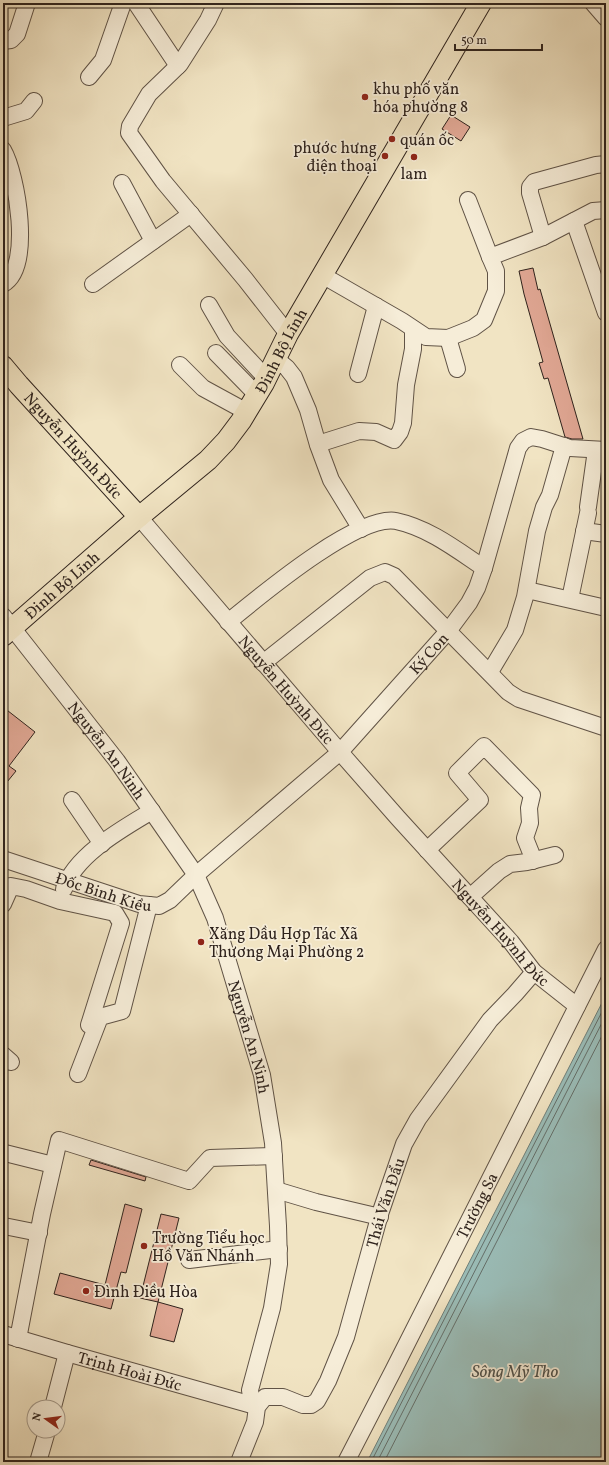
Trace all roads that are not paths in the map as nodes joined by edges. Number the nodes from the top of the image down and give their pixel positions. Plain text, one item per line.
1 (27, 3) edge
2 (123, 3) edge
3 (136, 3) edge
4 (216, 3) edge
5 (481, 3) edge
6 (593, 3) edge
7 (606, 18) edge
8 (3, 41) edge
9 (178, 66) junction
10 (89, 77) dead end
11 (34, 101) dead end
12 (3, 118) edge
13 (3, 150) edge
14 (606, 164) edge
15 (122, 183) dead end
16 (468, 200) dead end
17 (606, 210) edge
18 (191, 214) junction
19 (574, 221) junction
20 (543, 237) junction
21 (153, 241) junction
22 (490, 257) junction
23 (322, 275) junction
24 (600, 277) edge
25 (3, 284) edge
26 (93, 284) dead end
27 (209, 306) dead end
28 (376, 306) junction
29 (606, 313) edge
30 (412, 329) junction
31 (288, 334) junction
32 (448, 338) junction
33 (216, 353) dead end
34 (276, 359) junction
35 (180, 365) dead end
36 (3, 366) edge
37 (457, 368) dead end
38 (358, 374) dead end
39 (262, 386) junction
40 (247, 412) junction
41 (318, 444) junction
42 (564, 446) junction
43 (601, 450) edge
44 (139, 517) junction
45 (361, 529) junction
46 (584, 531) junction
47 (606, 534) edge
48 (484, 568) junction
49 (527, 590) junction
50 (570, 599) junction
51 (606, 608) edge
52 (228, 622) junction
53 (6, 626) edge
54 (449, 630) junction
55 (263, 663) junction
56 (490, 672) junction
57 (606, 728) edge
58 (340, 752) junction
59 (72, 800) dead end
60 (152, 811) junction
61 (102, 844) junction
62 (427, 850) junction
63 (555, 856) dead end
64 (3, 859) edge
65 (532, 861) junction
66 (25, 867) junction
67 (196, 875) junction
68 (67, 880) junction
69 (17, 887) junction
70 (470, 897) junction
71 (60, 901) junction
72 (3, 904) edge
73 (149, 905) junction
74 (606, 949) edge
75 (534, 972) junction
76 (577, 1006) junction
77 (90, 1025) dead end
78 (78, 1074) dead end
79 (5, 1153) dead end
80 (274, 1156) junction
81 (53, 1165) junction
82 (276, 1190) junction
83 (380, 1218) junction
84 (4, 1226) edge
85 (39, 1233) junction
86 (279, 1249) junction
87 (189, 1260) dead end
88 (10, 1336) edge
89 (67, 1353) junction
90 (55, 1399) edge
91 (255, 1406) junction
92 (45, 1439) edge
93 (38, 1462) edge
94 (238, 1462) edge
95 (346, 1462) edge

1 - 8 street
2 - 10 street
3 - 9 street
4 - 9 street
5 - 23 main road, Đinh Bộ Lĩnh
6 - 7 street
9 - 18 street
11 - 12 street
13 - 25 street
14 - 20 street
15 - 21 street
16 - 22 street
17 - 19 street
18 - 21 street
18 - 31 street
19 - 20 street
19 - 24 street
20 - 22 street
21 - 26 street
22 - 32 street
23 - 28 street
23 - 31 main road, Đinh Bộ Lĩnh
24 - 29 street
27 - 39 street
28 - 30 street
28 - 38 street
30 - 32 street
30 - 41 street
31 - 34 main road, Đinh Bộ Lĩnh
32 - 37 street
33 - 39 street
34 - 39 main road, Đinh Bộ Lĩnh
34 - 41 street
35 - 40 street
36 - 44 main road, Nguyễn Huỳnh Đức
39 - 40 main road, Đinh Bộ Lĩnh
40 - 44 main road, Đinh Bộ Lĩnh
41 - 45 street
42 - 43 street, Ký Con
42 - 48 street, Ký Con
42 - 49 street
43 - 46 street
44 - 52 street, Nguyễn Huỳnh Đức
44 - 53 main road, Đinh Bộ Lĩnh
45 - 48 street
45 - 52 street
46 - 47 street
46 - 50 street
48 - 54 street, Ký Con
49 - 50 street
49 - 56 street
50 - 51 street
52 - 55 street, Nguyễn Huỳnh Đức
53 - 60 street, Nguyễn An Ninh
54 - 55 street
54 - 56 street
54 - 58 street, Ký Con
55 - 58 street, Nguyễn Huỳnh Đức
56 - 57 street
58 - 62 street, Nguyễn Huỳnh Đức
58 - 67 street, Ký Con
59 - 61 street
60 - 61 street
60 - 67 street, Nguyễn An Ninh
61 - 68 street
62 - 65 street
62 - 70 street, Nguyễn Huỳnh Đức
63 - 65 street
64 - 66 street, Đốc Binh Kiều
65 - 70 street
66 - 68 street, Đốc Binh Kiều
66 - 69 street
67 - 73 street, Đốc Binh Kiều
67 - 80 street, Nguyễn An Ninh
68 - 71 street
68 - 73 street, Đốc Binh Kiều
69 - 71 street
69 - 72 street
70 - 75 street, Nguyễn Huỳnh Đức
71 - 77 street
73 - 78 street
74 - 76 street, Trường Sa
75 - 76 street, Nguyễn Huỳnh Đức
75 - 83 street, Thái Văn Đẩu
76 - 95 street, Trường Sa
79 - 81 street
80 - 81 street
80 - 82 street, Nguyễn An Ninh
81 - 85 street
82 - 83 street
82 - 86 street, Nguyễn An Ninh
83 - 91 street, Thái Văn Đẩu
84 - 85 street
85 - 88 street
86 - 87 street
86 - 91 street, Nguyễn An Ninh
88 - 89 street, Trịnh Hoài Đức
89 - 90 street
89 - 91 street, Trịnh Hoài Đức
91 - 94 street, Nguyễn An Ninh
92 - 93 street

